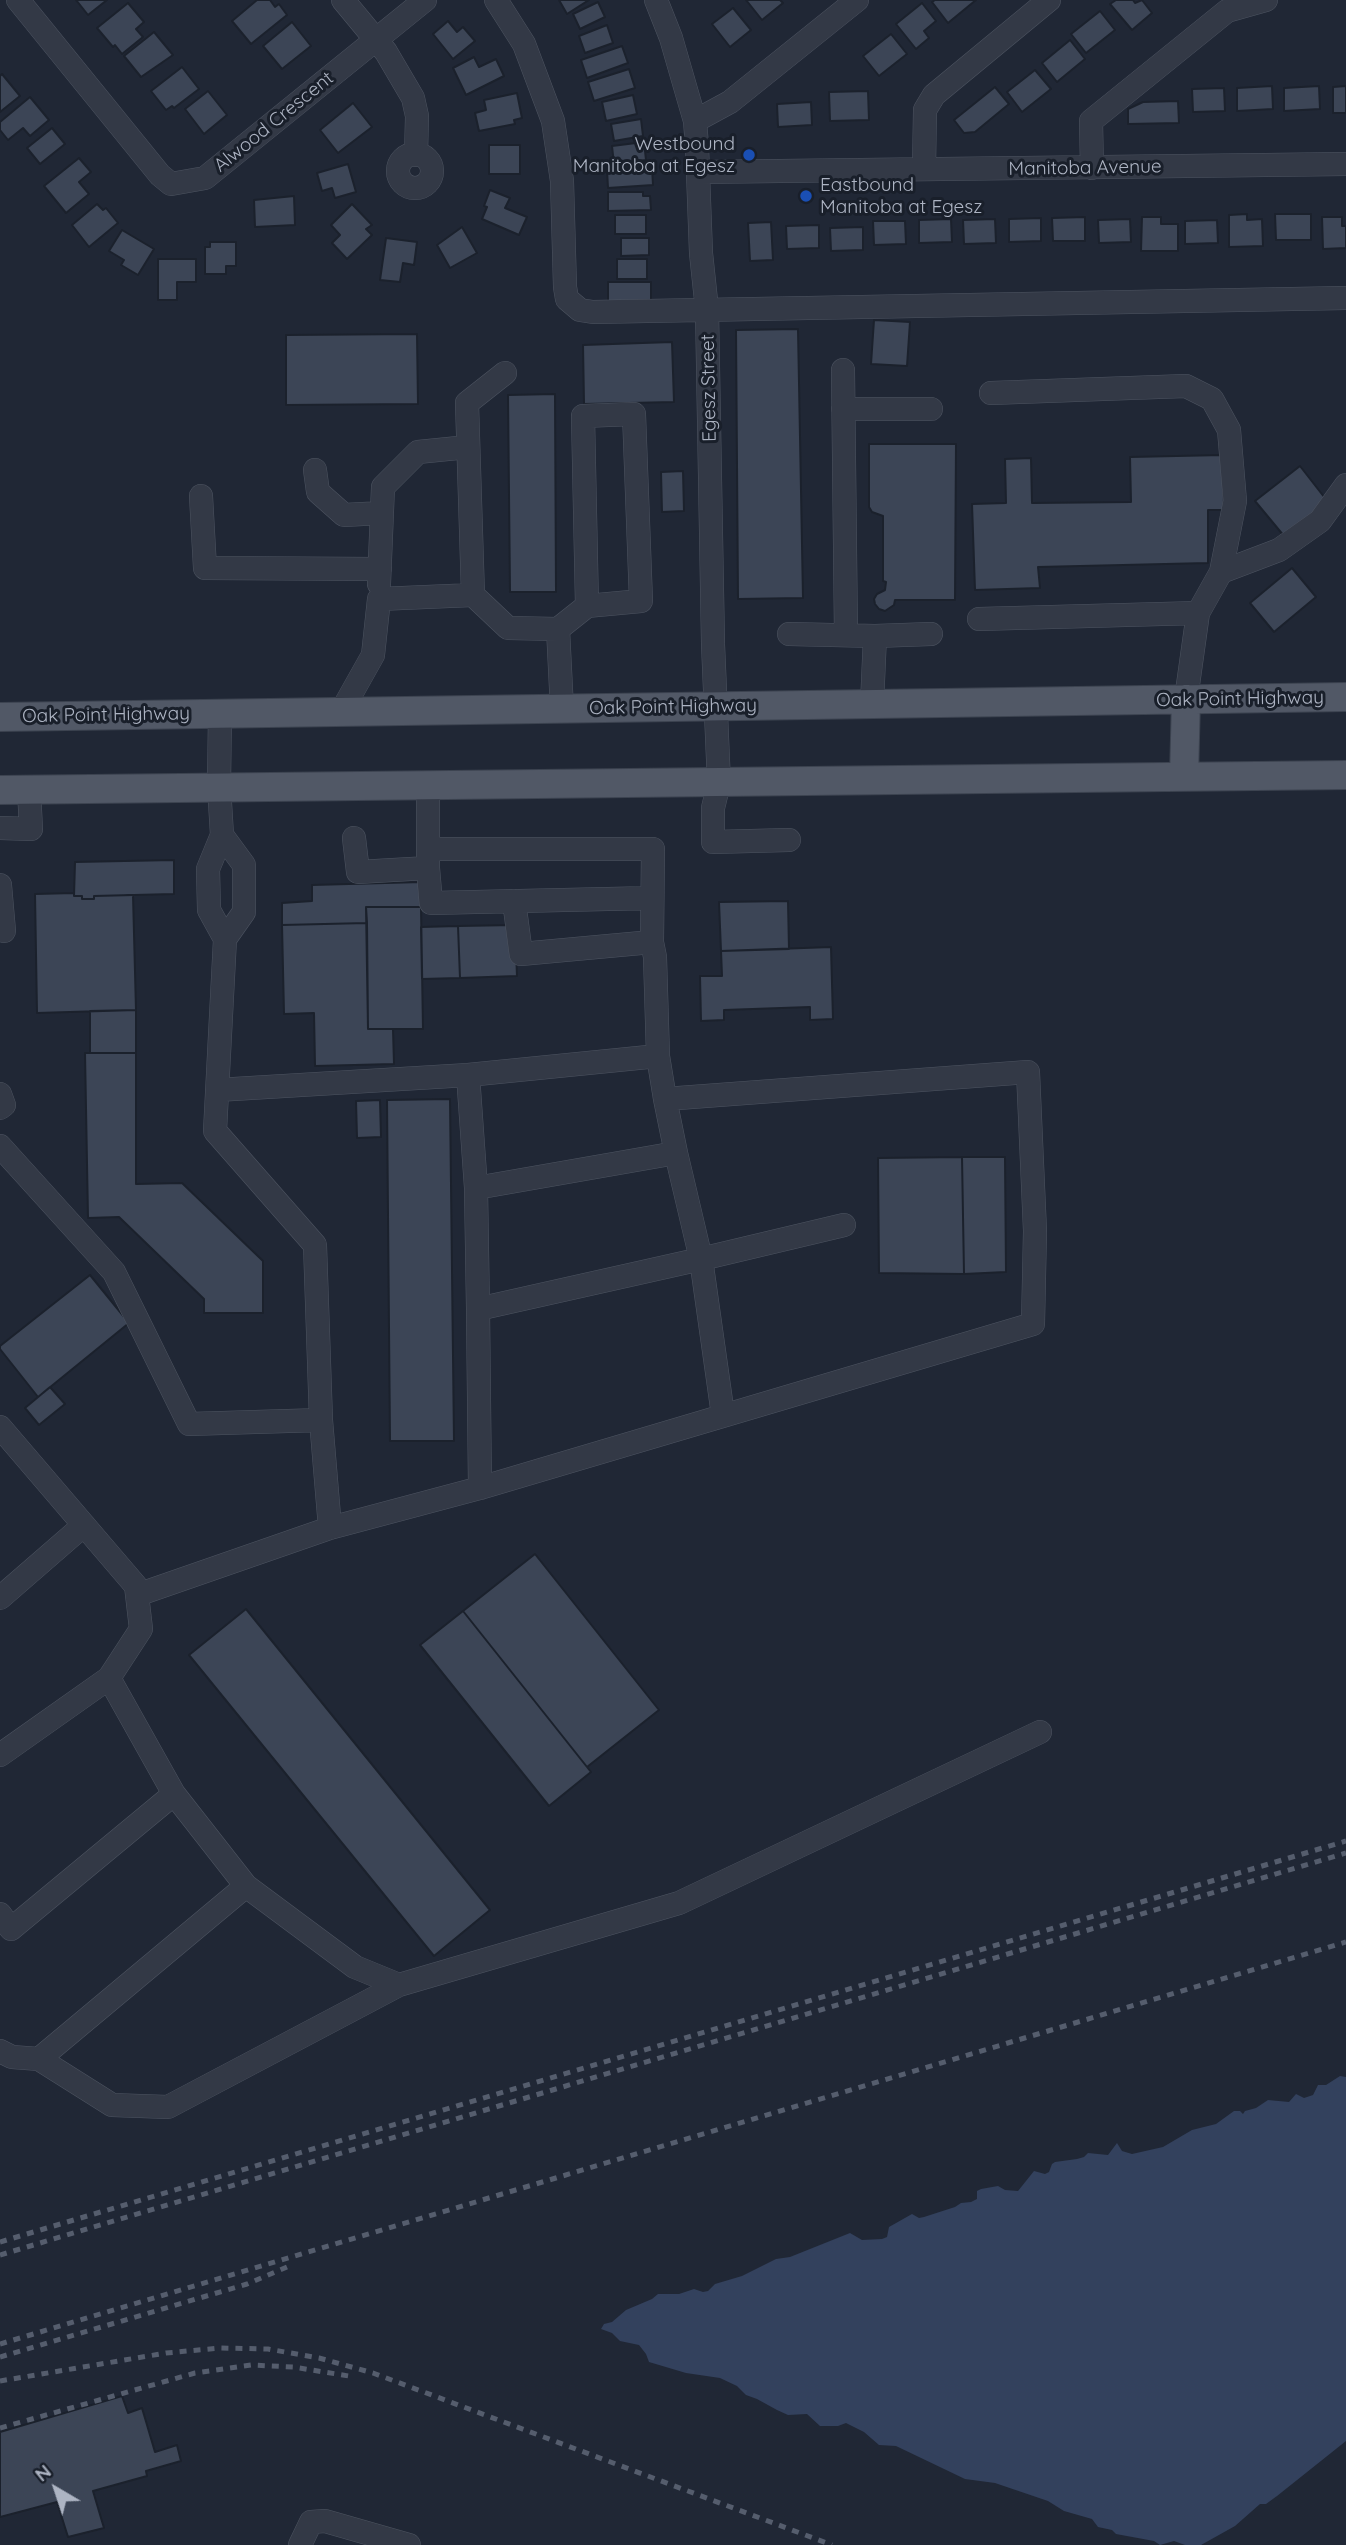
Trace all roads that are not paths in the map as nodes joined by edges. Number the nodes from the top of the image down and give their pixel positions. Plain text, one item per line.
1 (18, 0) edge
2 (343, 0) edge
3 (425, 0) edge
4 (496, 0) edge
5 (656, 0) edge
6 (857, 0) edge
7 (1049, 0) edge
8 (1266, 0) edge
9 (376, 40) junction
10 (695, 121) junction
11 (416, 155) dead end
12 (1346, 164) edge
13 (1091, 168) junction
14 (924, 169) junction
15 (699, 172) junction
16 (1346, 298) edge
17 (707, 310) junction
18 (843, 370) dead end
19 (505, 373) dead end
20 (991, 393) dead end
21 (843, 409) junction
22 (930, 409) dead end
23 (468, 447) junction
24 (315, 470) dead end
25 (1346, 485) edge
26 (201, 496) dead end
27 (382, 513) junction
28 (380, 569) junction
29 (1221, 572) junction
30 (473, 595) junction
31 (379, 599) junction
32 (587, 606) junction
33 (1198, 613) junction
34 (979, 619) dead end
35 (558, 629) junction
36 (789, 634) dead end
37 (931, 634) dead end
38 (846, 635) junction
39 (875, 636) junction
40 (1346, 697) edge
41 (1186, 699) junction
42 (872, 704) junction
43 (717, 706) junction
44 (562, 709) junction
45 (341, 712) junction
46 (220, 713) junction
47 (0, 717) edge
48 (1346, 775) edge
49 (1184, 777) junction
50 (719, 783) junction
51 (428, 785) junction
52 (219, 786) junction
53 (0, 790) edge
54 (30, 790) junction
55 (0, 828) edge
56 (222, 835) junction
57 (354, 838) dead end
58 (789, 840) dead end
59 (428, 858) junction
60 (0, 885) edge
61 (652, 898) junction
62 (514, 901) junction
63 (4, 931) dead end
64 (225, 939) junction
65 (652, 942) junction
66 (658, 1056) junction
67 (468, 1075) junction
68 (217, 1090) junction
69 (0, 1094) edge
70 (665, 1098) junction
71 (0, 1108) edge
72 (0, 1146) edge
73 (676, 1153) junction
74 (476, 1188) junction
75 (844, 1225) dead end
76 (701, 1259) junction
77 (478, 1308) junction
78 (723, 1415) junction
79 (321, 1420) junction
80 (0, 1427) edge
81 (480, 1488) junction
82 (84, 1525) junction
83 (330, 1528) junction
84 (137, 1595) junction
85 (0, 1598) edge
86 (109, 1678) junction
87 (1040, 1732) dead end
88 (0, 1755) edge
89 (174, 1794) junction
90 (246, 1886) junction
91 (4, 1927) edge
92 (399, 1985) junction
93 (0, 2052) edge
94 (39, 2059) junction
95 (300, 2545) edge
96 (409, 2545) edge

1 - 9 street, Alwood Crescent
2 - 9 street
3 - 9 street, Alwood Crescent
4 - 17 street
5 - 10 street, Egesz Street
6 - 10 street
7 - 14 street
8 - 13 street
9 - 11 street
10 - 15 street, Egesz Street
12 - 13 street, Manitoba Avenue
13 - 14 street, Manitoba Avenue
14 - 15 street, Manitoba Avenue
15 - 17 street, Egesz Street
16 - 17 street
17 - 43 street, Egesz Street
18 - 21 street
19 - 23 street
20 - 29 street
21 - 22 street
21 - 38 street
23 - 27 street
23 - 30 street
24 - 27 street
25 - 29 street
26 - 28 street
27 - 28 street
28 - 31 street
29 - 33 street
30 - 31 street
30 - 35 street
31 - 45 street
32 - 32 street
32 - 35 street
33 - 34 street
33 - 41 street
35 - 44 street
36 - 38 street
37 - 39 street
38 - 39 street
39 - 42 street
40 - 41 main road, Oak Point Highway
41 - 42 main road, Oak Point Highway
41 - 49 main road
42 - 43 main road, Oak Point Highway
43 - 44 main road, Oak Point Highway
43 - 50 street, Egesz Street
44 - 45 main road, Oak Point Highway
45 - 46 main road, Oak Point Highway
46 - 47 main road, Oak Point Highway
46 - 52 street
48 - 49 main road
49 - 50 main road
50 - 51 main road
50 - 58 street, Egesz Street
51 - 52 main road
51 - 59 street
52 - 54 main road
52 - 56 street
53 - 54 main road
54 - 55 street
56 - 64 street
56 - 64 street
57 - 59 street
59 - 61 street
59 - 62 street
60 - 63 street
61 - 62 street
61 - 65 street
62 - 65 street
64 - 68 street
65 - 66 street
66 - 67 street
66 - 70 street
67 - 68 street
67 - 74 street
68 - 79 street
69 - 71 street
70 - 73 street
70 - 78 street
72 - 79 street
73 - 74 street
73 - 76 street
74 - 77 street
75 - 76 street
76 - 77 street
76 - 78 street
77 - 81 street
78 - 81 street
79 - 83 street
80 - 82 street
81 - 83 street
82 - 84 street
82 - 85 street
83 - 84 street
84 - 86 street
86 - 88 street
86 - 89 street
87 - 92 street
89 - 90 street
89 - 91 street
90 - 92 street
90 - 94 street
92 - 94 street
93 - 94 street
95 - 96 street

